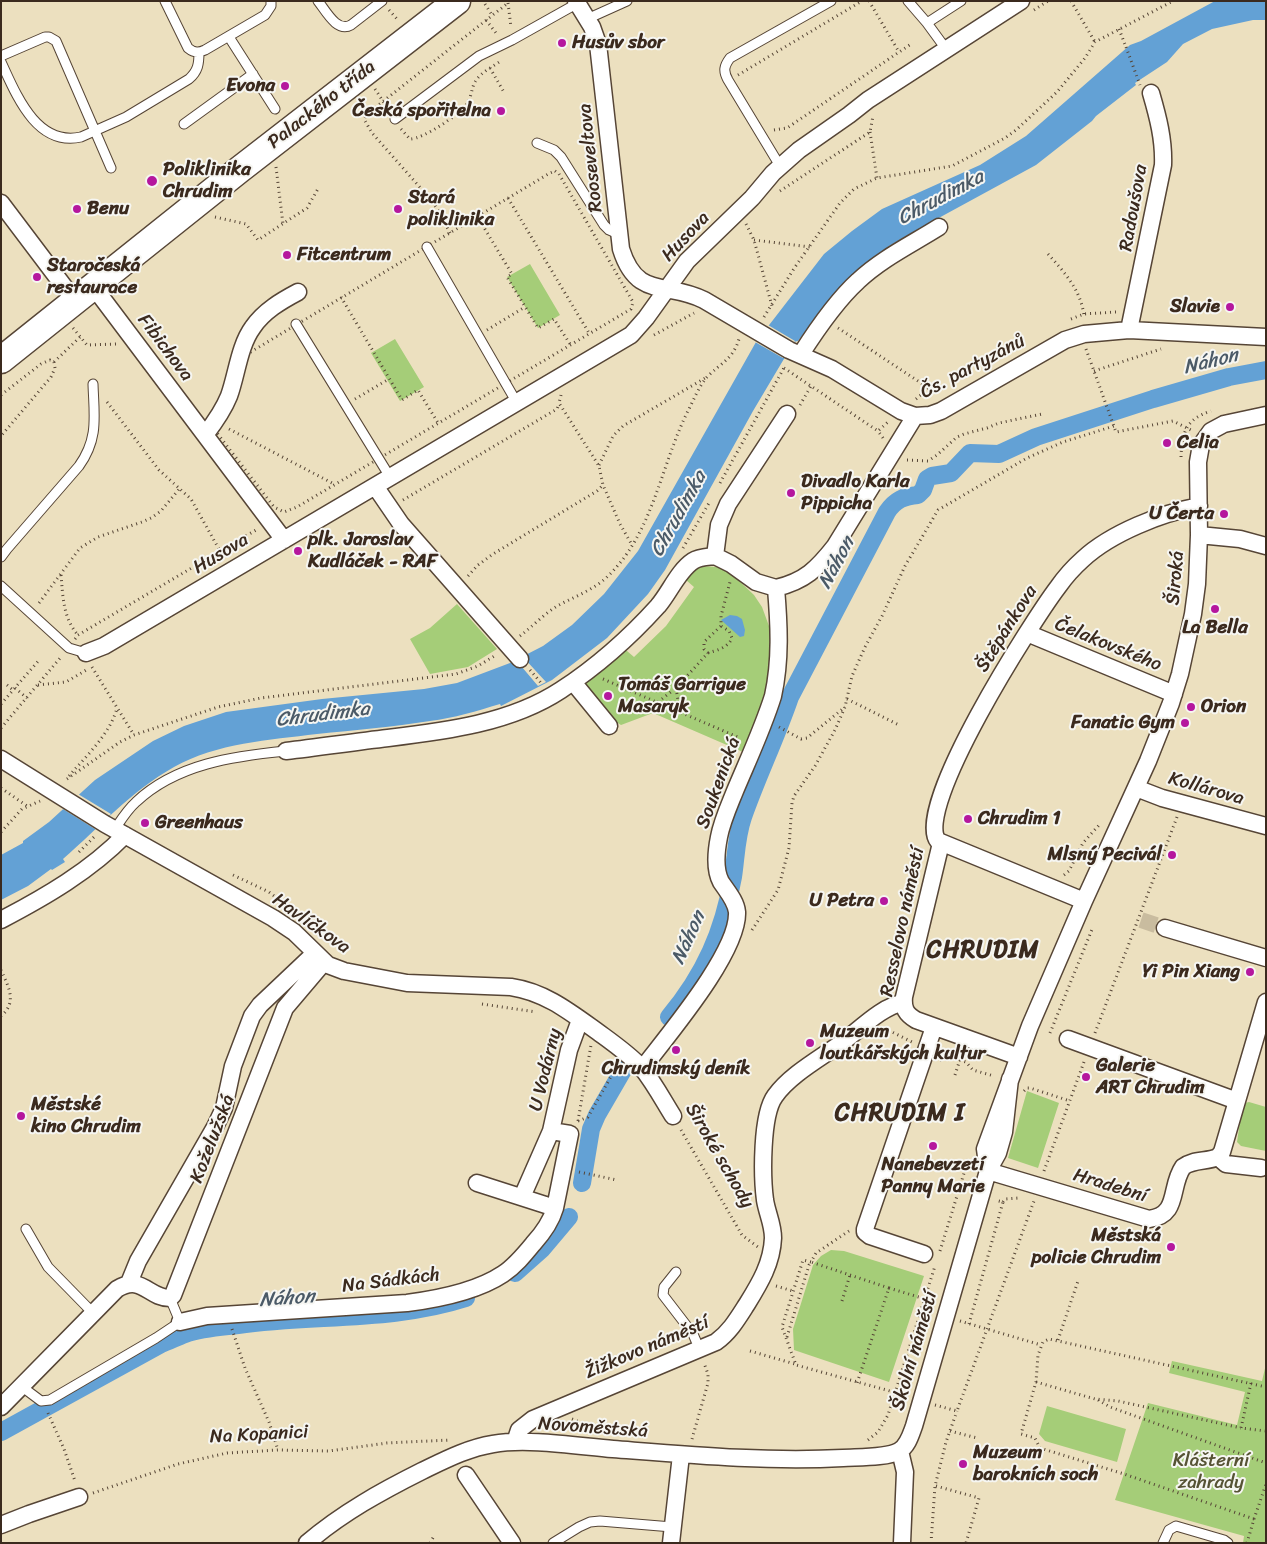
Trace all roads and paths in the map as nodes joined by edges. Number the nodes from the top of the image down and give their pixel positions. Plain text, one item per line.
1 (166, 1) edge
2 (272, 1) edge
3 (318, 1) edge
4 (382, 1) edge
5 (456, 1) edge
6 (508, 1) edge
7 (626, 1) edge
8 (831, 1) edge
9 (862, 1) edge
10 (869, 1) edge
11 (908, 1) edge
12 (961, 1) edge
13 (1048, 1) edge
14 (1070, 1) edge
15 (1173, 1) edge
16 (576, 2) edge
17 (485, 4) dead end
18 (1026, 6) edge
19 (492, 15) junction
20 (587, 18) junction
21 (927, 23) junction
22 (1119, 29) junction
23 (229, 37) junction
24 (1095, 42) junction
25 (910, 44) dead end
26 (946, 49) junction
27 (199, 52) junction
28 (898, 52) junction
29 (1, 56) edge
30 (509, 56) dead end
31 (1, 62) edge
32 (490, 68) junction
33 (253, 74) junction
34 (728, 80) junction
35 (375, 88) dead end
36 (1146, 89) joint
37 (506, 94) dead end
38 (384, 101) junction
39 (275, 109) dead end
40 (874, 112) dead end
41 (395, 119) junction
42 (184, 124) dead end
43 (769, 130) dead end
44 (95, 131) junction
45 (870, 132) junction
46 (537, 144) dead end
47 (276, 166) dead end
48 (780, 166) junction
49 (111, 168) dead end
50 (877, 178) junction
51 (319, 187) dead end
52 (776, 194) dead end
53 (508, 198) junction
54 (1, 203) edge
55 (212, 216) dead end
56 (477, 216) junction
57 (283, 224) junction
58 (939, 227) dead end
59 (738, 228) dead end
60 (450, 233) junction
61 (618, 234) junction
62 (754, 240) junction
63 (427, 247) junction
64 (810, 247) junction
65 (1048, 254) dead end
66 (666, 290) junction
67 (298, 292) dead end
68 (341, 297) junction
69 (76, 299) junction
70 (772, 306) junction
71 (525, 307) junction
72 (1084, 314) junction
73 (826, 320) junction
74 (1070, 320) dead end
75 (296, 324) junction
76 (664, 329) dead end
77 (1130, 330) junction
78 (757, 332) junction
79 (589, 333) junction
80 (1084, 334) junction
81 (478, 335) junction
82 (80, 337) junction
83 (1266, 337) edge
84 (648, 339) dead end
85 (124, 343) dead end
86 (570, 344) junction
87 (1166, 347) dead end
88 (792, 356) junction
89 (1, 360) edge
90 (54, 362) junction
91 (784, 368) junction
92 (1094, 371) junction
93 (707, 377) dead end
94 (389, 379) junction
95 (93, 384) joint
96 (506, 384) junction
97 (951, 385) dead end
98 (812, 386) junction
99 (561, 393) dead end
100 (1, 395) edge
101 (517, 403) junction
102 (559, 403) junction
103 (346, 405) junction
104 (788, 414) joint
105 (1042, 414) dead end
106 (1266, 415) edge
107 (915, 416) junction
108 (1173, 421) dead end
109 (438, 423) junction
110 (222, 425) junction
111 (1114, 426) junction
112 (878, 431) dead end
113 (205, 435) junction
114 (1, 436) edge
115 (892, 454) junction
116 (379, 459) junction
117 (599, 466) junction
118 (390, 478) junction
119 (335, 484) junction
120 (603, 485) junction
121 (374, 486) junction
122 (718, 486) dead end
123 (180, 488) junction
124 (401, 501) dead end
125 (1199, 506) junction
126 (258, 529) dead end
127 (1199, 535) junction
128 (284, 540) junction
129 (632, 546) dead end
130 (1266, 546) edge
131 (220, 551) junction
132 (715, 556) junction
133 (1, 557) edge
134 (735, 567) junction
135 (61, 575) junction
136 (1, 586) edge
137 (458, 588) junction
138 (776, 588) junction
139 (31, 614) junction
140 (721, 626) junction
141 (1027, 633) junction
142 (78, 635) junction
143 (69, 648) junction
144 (708, 653) junction
145 (520, 658) dead end
146 (40, 659) dead end
147 (89, 660) junction
148 (587, 672) junction
149 (573, 682) junction
150 (7, 685) dead end
151 (38, 685) junction
152 (676, 688) junction
153 (14, 689) junction
154 (1174, 694) junction
155 (27, 698) junction
156 (847, 699) junction
157 (658, 702) junction
158 (1, 704) edge
159 (845, 707) junction
160 (117, 708) junction
161 (680, 712) junction
162 (899, 725) dead end
163 (609, 726) dead end
164 (1, 728) edge
165 (760, 728) junction
166 (784, 730) dead end
167 (134, 735) dead end
168 (286, 751) joint
169 (1, 759) edge
170 (67, 779) dead end
171 (1138, 785) junction
172 (1, 788) edge
173 (1182, 804) junction
174 (1266, 826) edge
175 (114, 829) junction
176 (1, 832) edge
177 (941, 843) junction
178 (226, 871) dead end
179 (1084, 901) junction
180 (292, 910) dead end
181 (1, 920) edge
182 (1165, 928) tunnel mouth
183 (750, 933) dead end
184 (320, 958) junction
185 (1266, 958) edge
186 (1, 970) edge
187 (1266, 1002) edge
188 (903, 1003) junction
189 (1, 1016) edge
190 (580, 1020) junction
191 (934, 1027) junction
192 (1068, 1039) dead end
193 (592, 1043) dead end
194 (1089, 1047) junction
195 (1002, 1051) junction
196 (1019, 1057) junction
197 (636, 1062) junction
198 (956, 1075) dead end
199 (1002, 1078) junction
200 (992, 1084) dead end
201 (1049, 1088) dead end
202 (1047, 1094) junction
203 (1022, 1100) dead end
204 (1070, 1101) dead end
205 (1237, 1101) junction
206 (673, 1116) joint
207 (574, 1128) junction
208 (551, 1131) junction
209 (970, 1155) dead end
210 (1218, 1157) junction
211 (1261, 1168) dead end
212 (988, 1171) junction
213 (578, 1172) dead end
214 (617, 1180) dead end
215 (477, 1183) dead end
216 (522, 1197) junction
217 (553, 1214) junction
218 (866, 1225) junction
219 (26, 1229) dead end
220 (772, 1250) junction
221 (924, 1254) dead end
222 (811, 1262) junction
223 (676, 1272) dead end
224 (850, 1275) junction
225 (1078, 1281) dead end
226 (129, 1283) junction
227 (889, 1288) junction
228 (170, 1298) junction
229 (925, 1299) junction
230 (842, 1301) dead end
231 (92, 1312) junction
232 (946, 1317) junction
233 (180, 1322) junction
234 (782, 1327) dead end
235 (232, 1331) dead end
236 (786, 1338) dead end
237 (1058, 1340) junction
238 (1041, 1345) junction
239 (699, 1348) junction
240 (750, 1351) dead end
241 (796, 1365) dead end
242 (1036, 1382) junction
243 (708, 1383) dead end
244 (857, 1383) dead end
245 (1251, 1383) junction
246 (21, 1386) junction
247 (1266, 1386) edge
248 (1095, 1399) junction
249 (1, 1406) edge
250 (558, 1407) junction
251 (957, 1411) dead end
252 (51, 1417) dead end
253 (1241, 1428) junction
254 (600, 1431) dead end
255 (1266, 1431) edge
256 (950, 1432) junction
257 (977, 1438) dead end
258 (692, 1439) dead end
259 (863, 1441) dead end
260 (515, 1442) junction
261 (278, 1450) junction
262 (467, 1451) junction
263 (900, 1451) junction
264 (681, 1455) junction
265 (1266, 1463) edge
266 (466, 1475) dead end
267 (1266, 1484) edge
268 (935, 1486) junction
269 (79, 1497) junction
270 (1254, 1519) junction
271 (1, 1525) edge
272 (671, 1535) edge
273 (434, 1536) dead end
274 (307, 1543) edge
275 (430, 1543) edge
276 (512, 1543) edge
277 (553, 1543) edge
278 (902, 1543) edge
279 (931, 1543) edge
280 (966, 1543) edge
281 (1163, 1543) edge
282 (1228, 1543) edge
283 (1247, 1543) edge

1 - 27 lane
2 - 23 lane
3 - 4 lane
5 - 69 main road, Palackého třída
6 - 19 path
7 - 20 lane
8 - 34 lane
9 - 34 path
10 - 28 path
11 - 21 lane
12 - 21 lane
13 - 18 path
14 - 24 path
15 - 22 path
16 - 20 street, Rooseveltova
16 - 41 lane
17 - 19 path
18 - 26 street, Husova
19 - 38 path
20 - 61 street, Rooseveltova
21 - 26 lane
22 - 24 path
22 - 36 path, bridge
23 - 27 lane
23 - 33 lane
24 - 50 path
25 - 28 path
26 - 48 street, Husova
27 - 44 lane
28 - 43 path
29 - 44 lane
30 - 32 path
31 - 44 lane
32 - 37 path
32 - 41 path
33 - 39 lane
33 - 42 lane
34 - 48 lane
35 - 38 path
36 - 77 street, Radoušova
38 - 41 path
38 - 60 path
40 - 45 path
44 - 49 lane
45 - 50 path
45 - 52 path
46 - 61 lane
47 - 57 path
48 - 66 street, Husova
50 - 64 path
51 - 57 path
53 - 56 path
53 - 79 path
53 - 79 path
54 - 69 street, Fibichova
55 - 57 path
56 - 60 path
56 - 71 path
58 - 73 street
59 - 62 path
60 - 63 path
61 - 66 street, Rooseveltova
62 - 64 path
62 - 70 path
63 - 68 path
63 - 81 lane
64 - 70 path
65 - 72 path
66 - 78 street, Čs. partyzánů
66 - 101 street, Husova
67 - 113 street
68 - 75 path
68 - 94 path
69 - 82 path
69 - 89 main road, Palackého třída
69 - 113 street, Fibichova
70 - 78 path
71 - 81 path
71 - 86 path
72 - 74 path
72 - 80 path
73 - 88 street
73 - 97 path
75 - 103 lane
75 - 110 path
76 - 84 path
77 - 80 street, Čs. partyzánů
77 - 83 street, Čs. partyzánů
78 - 88 street, Čs. partyzánů
79 - 86 path
80 - 92 path
80 - 107 street, Čs. partyzánů
81 - 96 lane
82 - 85 path
82 - 90 path
86 - 96 path
87 - 92 path
88 - 91 path
88 - 107 street, Čs. partyzánů
90 - 100 path
90 - 114 path
91 - 98 path
91 - 122 path
92 - 111 path
93 - 117 path
94 - 103 path
94 - 109 path
95 - 123 path
95 - 133 lane
96 - 101 lane
96 - 109 path
98 - 104 path
98 - 112 path
99 - 102 path
101 - 118 street, Husova
102 - 117 path
102 - 124 path
103 - 116 lane
104 - 132 street
105 - 115 path
106 - 125 street, Široká
107 - 115 street
108 - 111 path
109 - 116 path
110 - 119 path
110 - 119 path
111 - 156 path
113 - 128 street, Fibichova
115 - 138 street
116 - 118 lane
116 - 119 path
117 - 120 path
118 - 121 street, Husova
120 - 129 path
120 - 137 path
121 - 128 street, Husova
121 - 137 street
123 - 131 path
123 - 135 path
125 - 127 street, Široká
125 - 141 street, Štěpánkova
126 - 131 path
127 - 130 street
127 - 154 street, Široká
128 - 147 street, Husova
131 - 142 path
132 - 134 street
132 - 148 street
134 - 138 street
134 - 140 path
135 - 139 path
135 - 142 path
136 - 139 lane
137 - 145 street
138 - 165 street, Soukenická
139 - 143 lane
140 - 144 path
140 - 144 path
141 - 154 street, Čelakovského
141 - 177 street, Štěpánkova
142 - 143 path
143 - 147 lane
143 - 151 path
144 - 152 path
146 - 153 path
147 - 151 path
147 - 160 path
148 - 149 street
148 - 157 path
149 - 163 street
149 - 168 street
150 - 153 path
151 - 155 path
152 - 157 path
152 - 161 path
153 - 155 path
153 - 158 path
154 - 171 street, Široká
155 - 164 path
156 - 159 path
156 - 162 path
157 - 161 path
159 - 166 path
159 - 183 path
160 - 167 path
160 - 170 path
161 - 165 path
165 - 197 street, Soukenická
168 - 175 lane
169 - 175 street, Havlíčkova
171 - 173 street, Kollárova
171 - 179 street
172 - 176 path
173 - 174 street, Kollárova
173 - 194 path
175 - 181 street
175 - 184 street, Havlíčkova
177 - 179 street, Resselovo náměstí
177 - 188 street, Resselovo náměstí
178 - 180 path
179 - 196 street
182 - 185 street
184 - 190 street, Havlíčkova
184 - 226 street, Koželužská
184 - 228 street, Koželužská
186 - 189 path
187 - 205 street
188 - 191 street, Resselovo náměstí
188 - 220 street, Žižkovo náměstí
190 - 197 street, Havlíčkova
190 - 208 street, U Vodárny
191 - 195 street, Resselovo náměstí
191 - 218 street
192 - 194 street
193 - 207 path
194 - 205 street
195 - 196 street, Resselovo náměstí
195 - 199 path
196 - 199 street
197 - 206 street, Široké schody
197 - 207 path
198 - 199 path
199 - 200 path
199 - 212 street, Školní náměstí
201 - 202 path
202 - 203 path
202 - 204 path
205 - 210 street
206 - 220 path, Široké schody
207 - 208 street, U Vodárny
207 - 217 street
208 - 216 street, U Vodárny
209 - 229 path
210 - 211 street
210 - 212 street, Hradební
212 - 232 street, Školní náměstí
213 - 214 path
215 - 216 street
216 - 217 street
217 - 233 street, Na Sádkách
218 - 221 street
218 - 222 path
219 - 231 lane
220 - 239 street, Žižkovo náměstí
222 - 224 path
222 - 234 path
222 - 236 path
223 - 239 lane
224 - 227 path
224 - 230 path
225 - 237 path
226 - 228 street
226 - 231 street
227 - 229 path
227 - 244 path
228 - 233 lane
229 - 259 path
231 - 246 street
232 - 238 path
232 - 263 street, Školní náměstí
233 - 246 lane
235 - 261 path
237 - 238 path
237 - 245 path
238 - 242 path
239 - 250 street, Žižkovo náměstí
240 - 241 path
242 - 248 path
242 - 270 path
243 - 258 path
245 - 247 path
245 - 253 path
246 - 249 street
248 - 253 path
248 - 265 path
250 - 254 path
250 - 260 street, Žižkovo náměstí
251 - 256 path
252 - 269 path
253 - 255 path
256 - 257 path
256 - 268 path
260 - 262 street, Novoměstská
260 - 264 street, Novoměstská
261 - 262 path, Na Kopanici
261 - 269 path, Na Kopanici
262 - 274 street, Novoměstská
263 - 264 street, Novoměstská
263 - 278 street
264 - 272 street
266 - 276 street
267 - 270 path
268 - 279 path
268 - 280 path
269 - 271 street
270 - 283 path
272 - 277 lane
273 - 275 path
281 - 282 lane

